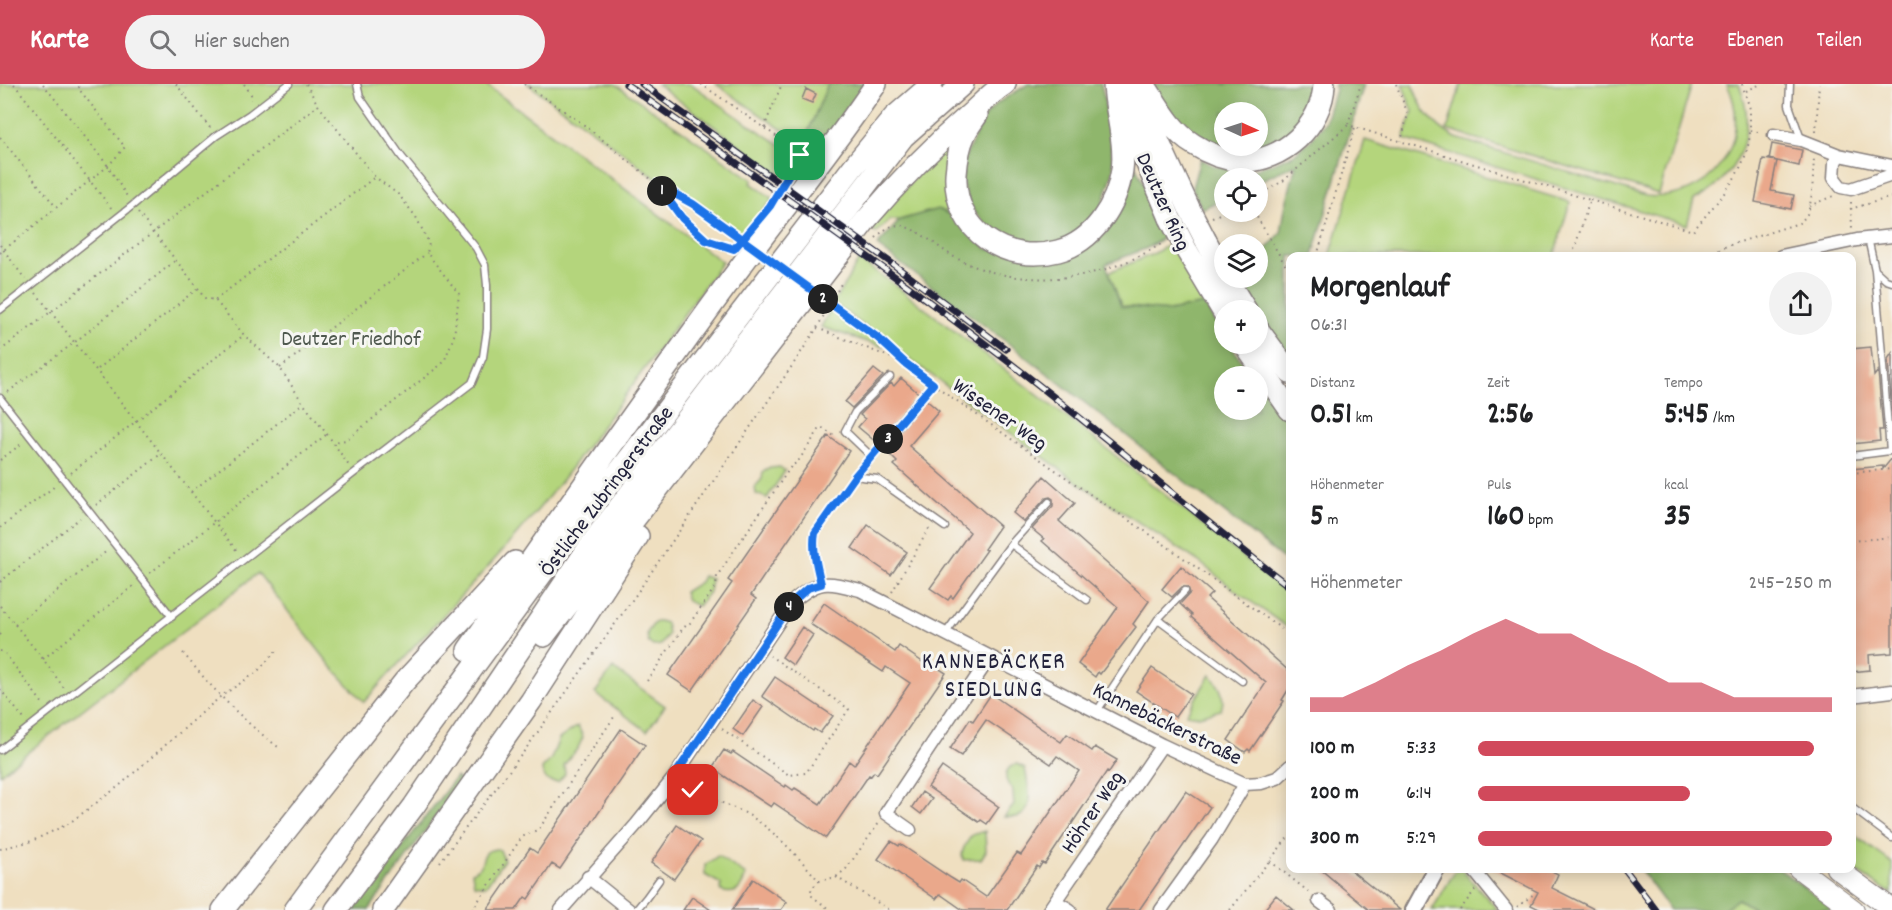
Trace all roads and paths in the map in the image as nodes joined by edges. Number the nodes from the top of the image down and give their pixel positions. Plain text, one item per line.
1 (14, 84) edge
2 (43, 84) edge
3 (83, 84) edge
4 (176, 84) edge
5 (244, 84) edge
6 (289, 84) edge
7 (306, 84) edge
8 (357, 84) edge
9 (524, 84) edge
10 (701, 84) edge
11 (782, 84) edge
12 (893, 84) edge
13 (932, 84) edge
14 (963, 84) edge
15 (1116, 84) edge
16 (1132, 84) edge
17 (1144, 84) edge
18 (1324, 84) edge
19 (1361, 84) edge
20 (1396, 84) edge
21 (1742, 84) edge
22 (1761, 84) edge
23 (1790, 84) edge
24 (1819, 84) edge
25 (1003, 85) edge
26 (1746, 91) junction
27 (871, 92) edge
28 (318, 105) junction
29 (250, 114) junction
30 (1348, 125) junction
31 (765, 128) junction
32 (1355, 128) junction
33 (1750, 130) junction
34 (1774, 135) joint
35 (216, 136) junction
36 (0, 137) edge
37 (1801, 140) junction
38 (1401, 142) junction
39 (1815, 145) junction
40 (1839, 155) junction
41 (794, 165) dead end
42 (108, 166) junction
43 (1892, 166) edge
44 (1892, 175) edge
45 (375, 177) junction
46 (90, 180) junction
47 (657, 184) junction
48 (1851, 189) junction
49 (1268, 190) edge
50 (1892, 197) edge
51 (1590, 200) junction
52 (132, 206) junction
53 (1809, 206) junction
54 (56, 207) junction
55 (1851, 209) junction
56 (1214, 213) edge
57 (1198, 214) junction
58 (117, 216) junction
59 (1260, 222) edge
60 (153, 231) junction
61 (1892, 236) edge
62 (1183, 237) junction
63 (1862, 239) junction
64 (871, 243) dead end
65 (0, 245) edge
66 (734, 249) dead end
67 (4, 250) junction
68 (1318, 252) edge
69 (1573, 252) edge
70 (1712, 252) edge
71 (1799, 252) edge
72 (0, 253) edge
73 (427, 253) junction
74 (176, 260) junction
75 (1214, 265) edge
76 (1286, 266) edge
77 (1875, 270) junction
78 (846, 274) dead end
79 (1892, 282) edge
80 (31, 286) junction
81 (198, 288) junction
82 (215, 300) junction
83 (1217, 300) edge
84 (0, 310) edge
85 (51, 310) junction
86 (817, 328) junction
87 (244, 335) junction
88 (75, 342) junction
89 (1268, 343) edge
90 (0, 351) edge
91 (1251, 354) edge
92 (905, 363) junction
93 (280, 368) junction
94 (1286, 368) edge
95 (97, 370) junction
96 (890, 377) dead end
97 (933, 384) junction
98 (0, 398) edge
99 (918, 401) joint
100 (303, 403) junction
101 (1286, 404) edge
102 (137, 421) junction
103 (706, 429) junction
104 (327, 434) junction
105 (30, 437) junction
106 (840, 440) dead end
107 (333, 442) junction
108 (1856, 455) edge
109 (873, 457) junction
110 (0, 460) edge
111 (597, 465) junction
112 (1892, 469) edge
113 (1856, 473) edge
114 (353, 474) junction
115 (855, 476) junction
116 (63, 480) junction
117 (191, 492) junction
118 (1049, 502) dead end
119 (215, 520) junction
120 (934, 520) junction
121 (945, 527) dead end
122 (0, 528) edge
123 (1892, 537) edge
124 (1856, 541) edge
125 (1011, 544) junction
126 (115, 545) junction
127 (244, 560) junction
128 (141, 579) junction
129 (821, 584) junction
130 (1185, 591) dead end
131 (1087, 600) dead end
132 (886, 603) junction
133 (0, 606) edge
134 (172, 617) junction
135 (1158, 620) junction
136 (15, 625) junction
137 (1286, 632) edge
138 (0, 634) edge
139 (945, 634) junction
140 (3, 638) dead end
141 (760, 650) junction
142 (0, 651) edge
143 (276, 651) dead end
144 (183, 653) dead end
145 (990, 657) junction
146 (43, 659) junction
147 (647, 681) dead end
148 (1242, 681) dead end
149 (0, 688) edge
150 (1892, 691) edge
151 (69, 695) junction
152 (1856, 695) edge
153 (220, 697) junction
154 (49, 711) junction
155 (1097, 711) junction
156 (616, 714) dead end
157 (711, 722) junction
158 (30, 726) junction
159 (1162, 745) junction
160 (281, 749) dead end
161 (0, 750) edge
162 (1286, 770) edge
163 (675, 775) junction
164 (1245, 784) junction
165 (414, 806) junction
166 (1856, 811) edge
167 (886, 813) junction
168 (910, 830) dead end
169 (1892, 838) edge
170 (1286, 841) edge
171 (0, 849) edge
172 (336, 854) junction
173 (1270, 861) junction
174 (436, 867) dead end
175 (1434, 873) edge
176 (1476, 873) edge
177 (1805, 873) edge
178 (1843, 873) edge
179 (588, 877) junction
180 (836, 877) junction
181 (659, 880) dead end
182 (819, 881) junction
183 (1484, 883) junction
184 (1534, 894) dead end
185 (1319, 901) joint
186 (1052, 906) edge
187 (1892, 909) edge
188 (223, 910) edge
189 (295, 910) edge
190 (336, 910) edge
191 (383, 910) edge
192 (472, 910) edge
193 (561, 910) edge
194 (629, 910) edge
195 (636, 910) edge
196 (830, 910) edge
197 (890, 910) edge
198 (1070, 910) edge
199 (1161, 910) edge
200 (1230, 910) edge
201 (1331, 910) edge
202 (1414, 910) edge
203 (1460, 910) edge
204 (1506, 910) edge
205 (1514, 910) edge
206 (1854, 910) edge

1 - 46 path
2 - 42 path
3 - 42 path
4 - 35 path
5 - 29 path
6 - 29 lane
7 - 28 path
8 - 114 lane
9 - 47 path, Wissener Weg
10 - 31 path
11 - 31 path
12 - 27 highway
13 - 172 highway, Östliche Zubringerstraße
14 - 165 highway, Östliche Zubringerstraße
15 - 25 highway
15 - 62 highway, Deutzer Ring
16 - 57 highway, Deutzer Ring
17 - 18 highway
19 - 30 path
20 - 38 path
21 - 26 path
22 - 26 path
23 - 37 lane
24 - 39 path
25 - 103 highway
26 - 33 path
27 - 111 highway
28 - 45 path
28 - 60 path
29 - 35 lane
30 - 32 path
30 - 49 path
31 - 41 path
32 - 38 path
32 - 68 path
33 - 34 path
33 - 51 path
34 - 37 street
35 - 52 lane
36 - 54 path
37 - 39 street
38 - 51 path
39 - 40 street
39 - 53 path
40 - 43 street
40 - 48 street
42 - 46 path
42 - 52 path
44 - 48 street
45 - 73 path
45 - 82 path
46 - 54 path
46 - 58 path
47 - 66 path
47 - 92 path, Wissener Weg, bridge
48 - 53 path
48 - 55 path
50 - 55 path
51 - 69 path
52 - 58 lane
52 - 60 path
53 - 70 path
54 - 67 path
55 - 63 path
56 - 57 path
57 - 62 highway, Deutzer Ring, bridge
58 - 80 lane
59 - 76 path
60 - 74 path
60 - 85 path
61 - 63 street
62 - 64 path
62 - 75 highway, Deutzer Ring
62 - 83 highway, Deutzer Ring
63 - 71 street
63 - 77 lane
65 - 67 path
67 - 72 path
67 - 80 path
73 - 93 path
73 - 107 path
74 - 81 path
74 - 88 path
77 - 79 lane
77 - 108 lane
78 - 86 path
80 - 84 lane
80 - 85 path
81 - 82 path
81 - 95 path
82 - 87 path
85 - 88 path
85 - 90 path
86 - 92 path
86 - 174 path
87 - 93 path
87 - 102 path
88 - 95 path
88 - 98 path
89 - 94 highway
91 - 101 highway
92 - 97 path, Wissener Weg
93 - 100 path
95 - 102 path
96 - 109 lane
97 - 99 path
97 - 137 path, Wissener Weg
98 - 105 lane
99 - 109 lane
100 - 104 path
100 - 117 path
102 - 116 path
102 - 117 path
103 - 165 highway
103 - 191 highway
104 - 107 path
104 - 119 path
105 - 110 path
105 - 116 lane
106 - 147 path
107 - 114 path
109 - 115 lane
111 - 172 highway
111 - 188 highway
112 - 113 path
114 - 127 lane
115 - 120 lane
115 - 129 lane
116 - 122 path
116 - 126 lane
117 - 119 path
118 - 125 lane
119 - 127 path
119 - 128 path
120 - 121 lane
120 - 132 path
123 - 124 path
125 - 131 lane
125 - 139 lane
126 - 128 lane
126 - 136 path
127 - 134 lane
128 - 134 lane
128 - 146 path
129 - 132 street, Kannebäckerstraße
129 - 141 street
130 - 135 lane
132 - 139 street, Kannebäckerstraße
133 - 136 path
134 - 151 lane
135 - 148 lane
135 - 155 lane
136 - 146 path
138 - 140 path
139 - 145 street, Kannebäckerstraße
141 - 157 street
141 - 157 path
142 - 154 path
143 - 153 path
144 - 153 path
145 - 155 street, Kannebäckerstraße
145 - 167 street
146 - 151 path
149 - 158 path
150 - 152 street
151 - 154 lane
153 - 160 path
153 - 171 path
154 - 158 lane
155 - 159 street, Kannebäckerstraße
156 - 192 path
157 - 163 street
158 - 161 lane
159 - 164 street, Kannebäckerstraße
159 - 186 street, Höhrer Weg
162 - 164 street, Kannebäckerstraße
163 - 179 street
163 - 182 path
164 - 199 street
165 - 190 highway, Östliche Zubringerstraße
166 - 169 lane
167 - 168 street
167 - 180 path
170 - 173 path
172 - 189 highway, Östliche Zubringerstraße
173 - 185 path
173 - 200 path
175 - 202 street
176 - 183 street
177 - 206 main road
178 - 187 main road
179 - 193 street
179 - 194 street
180 - 182 path
180 - 197 path
181 - 195 lane
182 - 196 path
183 - 203 path
183 - 204 street
184 - 205 path
185 - 201 street
186 - 198 street, Höhrer Weg

